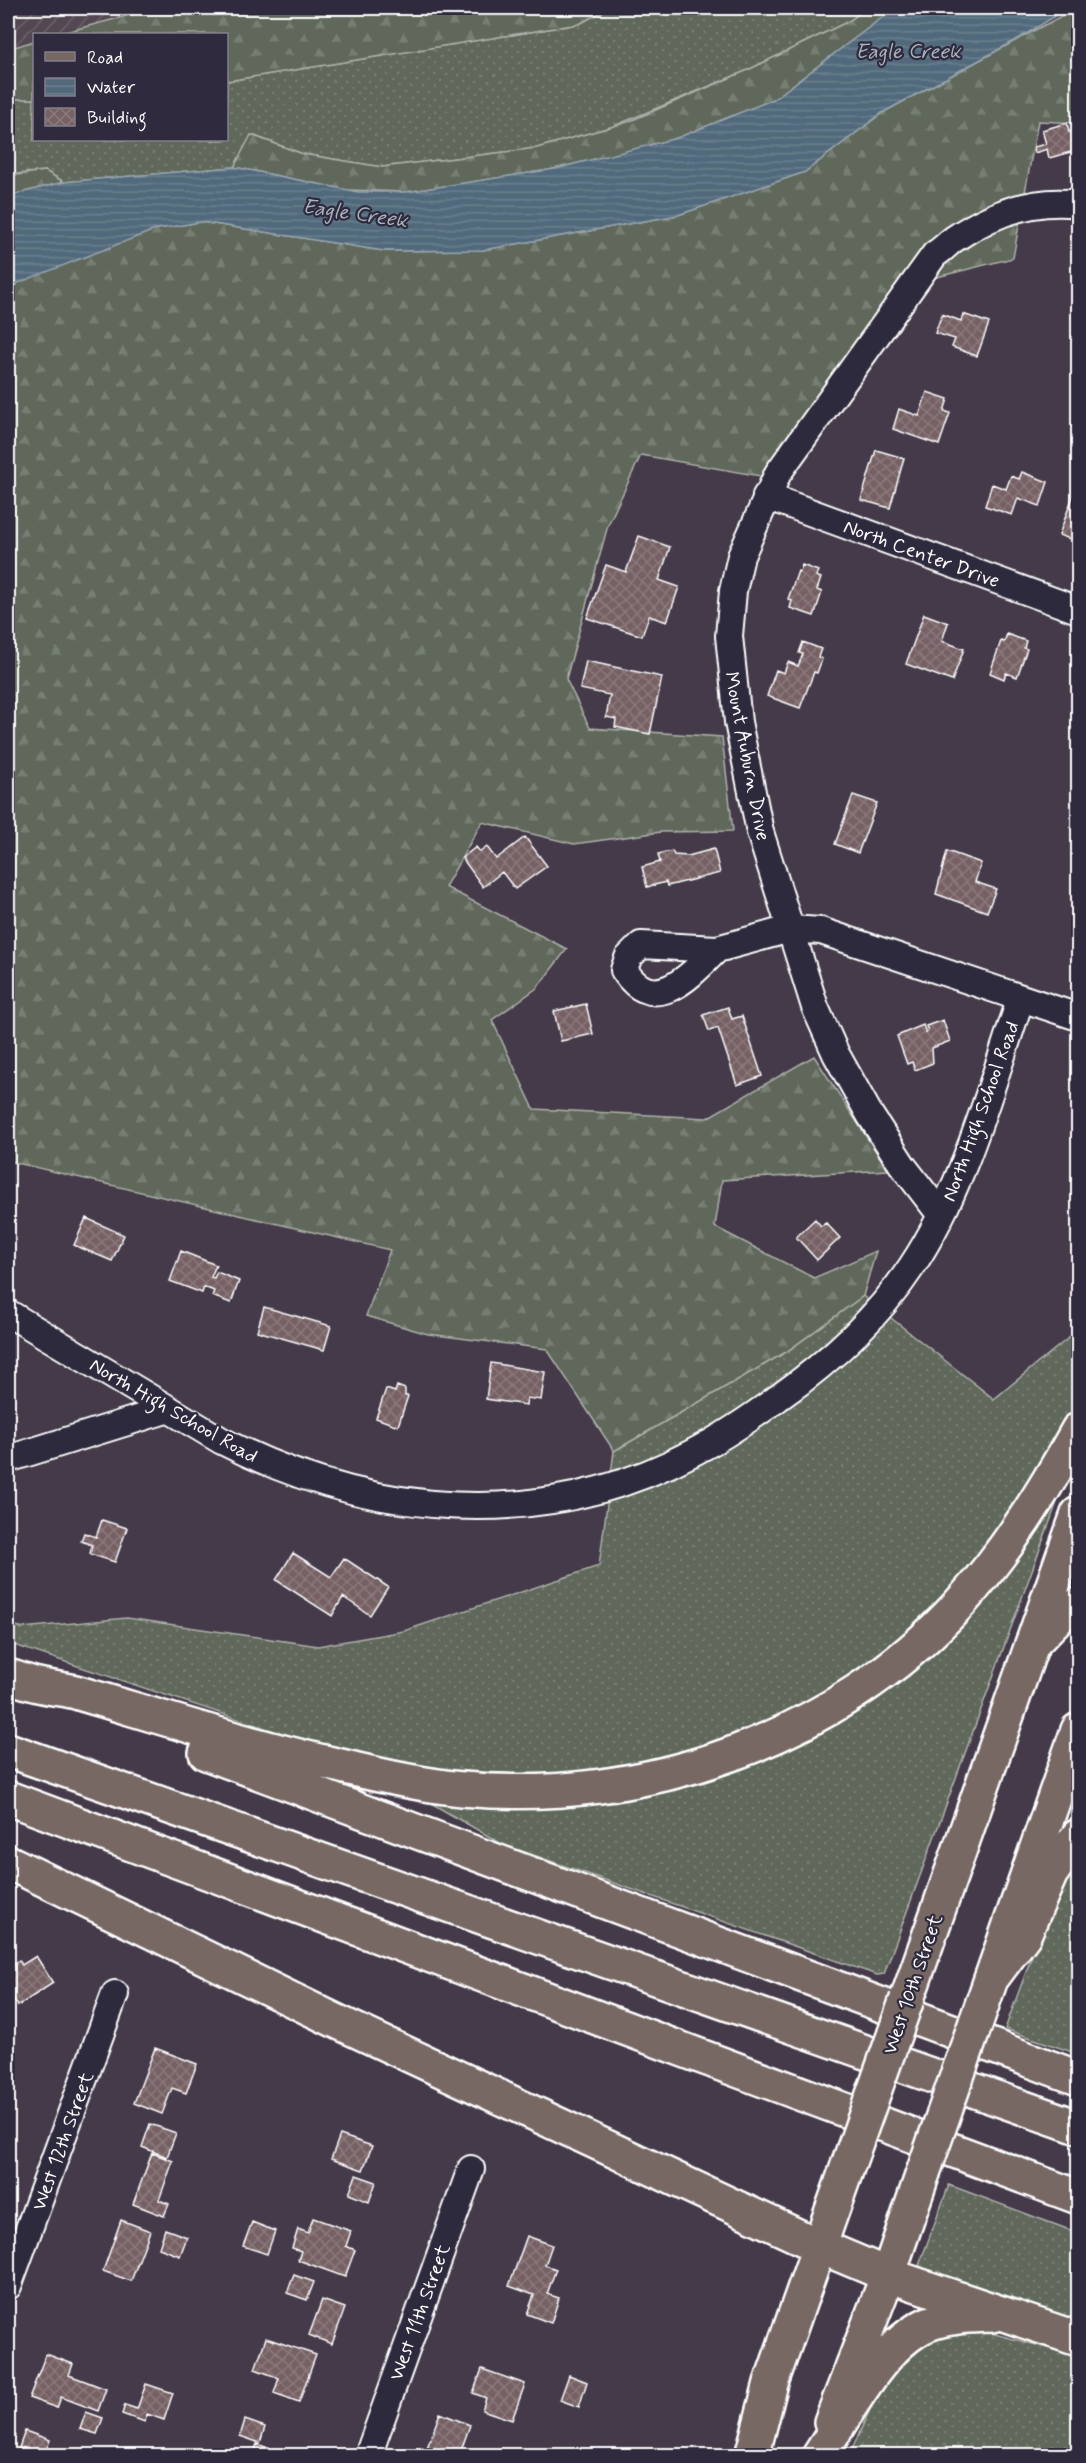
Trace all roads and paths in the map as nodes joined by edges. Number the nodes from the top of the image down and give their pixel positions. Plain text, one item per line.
1 (1078, 204) edge
2 (766, 496) junction
3 (1078, 610) edge
4 (790, 929) junction
5 (717, 949) dead end
6 (1021, 998) junction
7 (1078, 1017) edge
8 (941, 1215) junction
9 (8, 1313) edge
10 (169, 1409) junction
11 (1078, 1430) edge
12 (8, 1460) edge
13 (1078, 1514) edge
14 (1078, 1605) edge
15 (1032, 1644) junction
16 (8, 1676) edge
17 (41, 1686) junction
18 (1078, 1730) edge
19 (8, 1750) edge
20 (8, 1798) edge
21 (1078, 1836) edge
22 (8, 1862) edge
23 (993, 1975) junction
24 (115, 1994) dead end
25 (1078, 2078) edge
26 (1078, 2127) edge
27 (471, 2169) dead end
28 (1078, 2197) edge
29 (819, 2246) junction
30 (888, 2275) junction
31 (8, 2286) edge
32 (1006, 2314) junction
33 (1078, 2339) edge
34 (368, 2456) edge
35 (752, 2456) edge
36 (819, 2456) edge

1 - 2 street, Mount Auburn Drive
2 - 3 street, North Center Drive
2 - 4 street, Mount Auburn Drive
4 - 5 street
4 - 6 street
4 - 8 street, Mount Auburn Drive
6 - 7 street
6 - 8 street, North High School Road
8 - 10 street, North High School Road
9 - 10 street, North High School Road
10 - 12 street
11 - 17 main road
13 - 15 main road, West 10th Street
14 - 15 main road
15 - 29 main road, West 10th Street, bridge
16 - 17 main road
17 - 25 main road
18 - 23 main road
19 - 26 main road
20 - 28 main road
21 - 23 main road
22 - 29 main road
23 - 30 main road, bridge
24 - 31 street, West 12th Street
27 - 34 street, West 11th Street
29 - 30 main road
29 - 35 main road, West 10th Street
30 - 32 main road
30 - 36 main road
32 - 33 main road
32 - 36 main road

